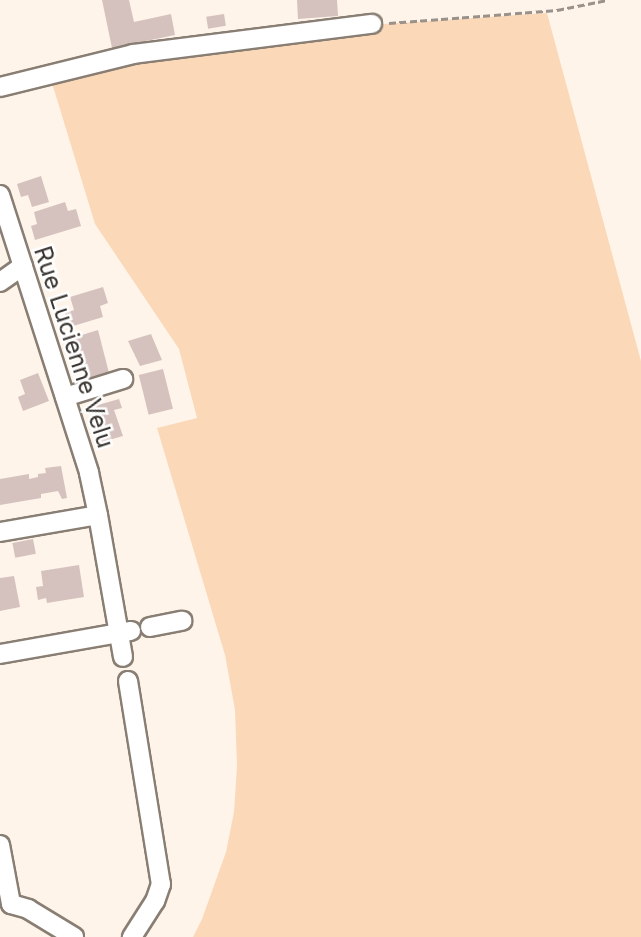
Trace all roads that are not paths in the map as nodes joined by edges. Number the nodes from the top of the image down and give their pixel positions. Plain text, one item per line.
1 (372, 24) road end
2 (0, 87) edge
3 (0, 195) edge
4 (23, 266) junction
5 (0, 282) edge
6 (123, 379) dead end
7 (65, 397) junction
8 (98, 514) junction
9 (0, 532) edge
10 (183, 621) dead end
11 (150, 627) dead end
12 (125, 632) junction
13 (0, 654) edge
14 (123, 657) dead end
15 (128, 681) dead end
16 (0, 845) edge
17 (5, 907) edge
18 (74, 937) edge
19 (132, 937) edge

1 - 2 street
3 - 4 street, Rue Lucienne Velu
4 - 5 street
4 - 7 street, Rue Lucienne Velu
6 - 7 street
7 - 8 street, Rue Lucienne Velu
8 - 9 street
8 - 12 street, Rue Lucienne Velu
10 - 11 street
12 - 13 street
12 - 14 street, Rue Lucienne Velu
15 - 19 street
16 - 17 street
17 - 18 street

